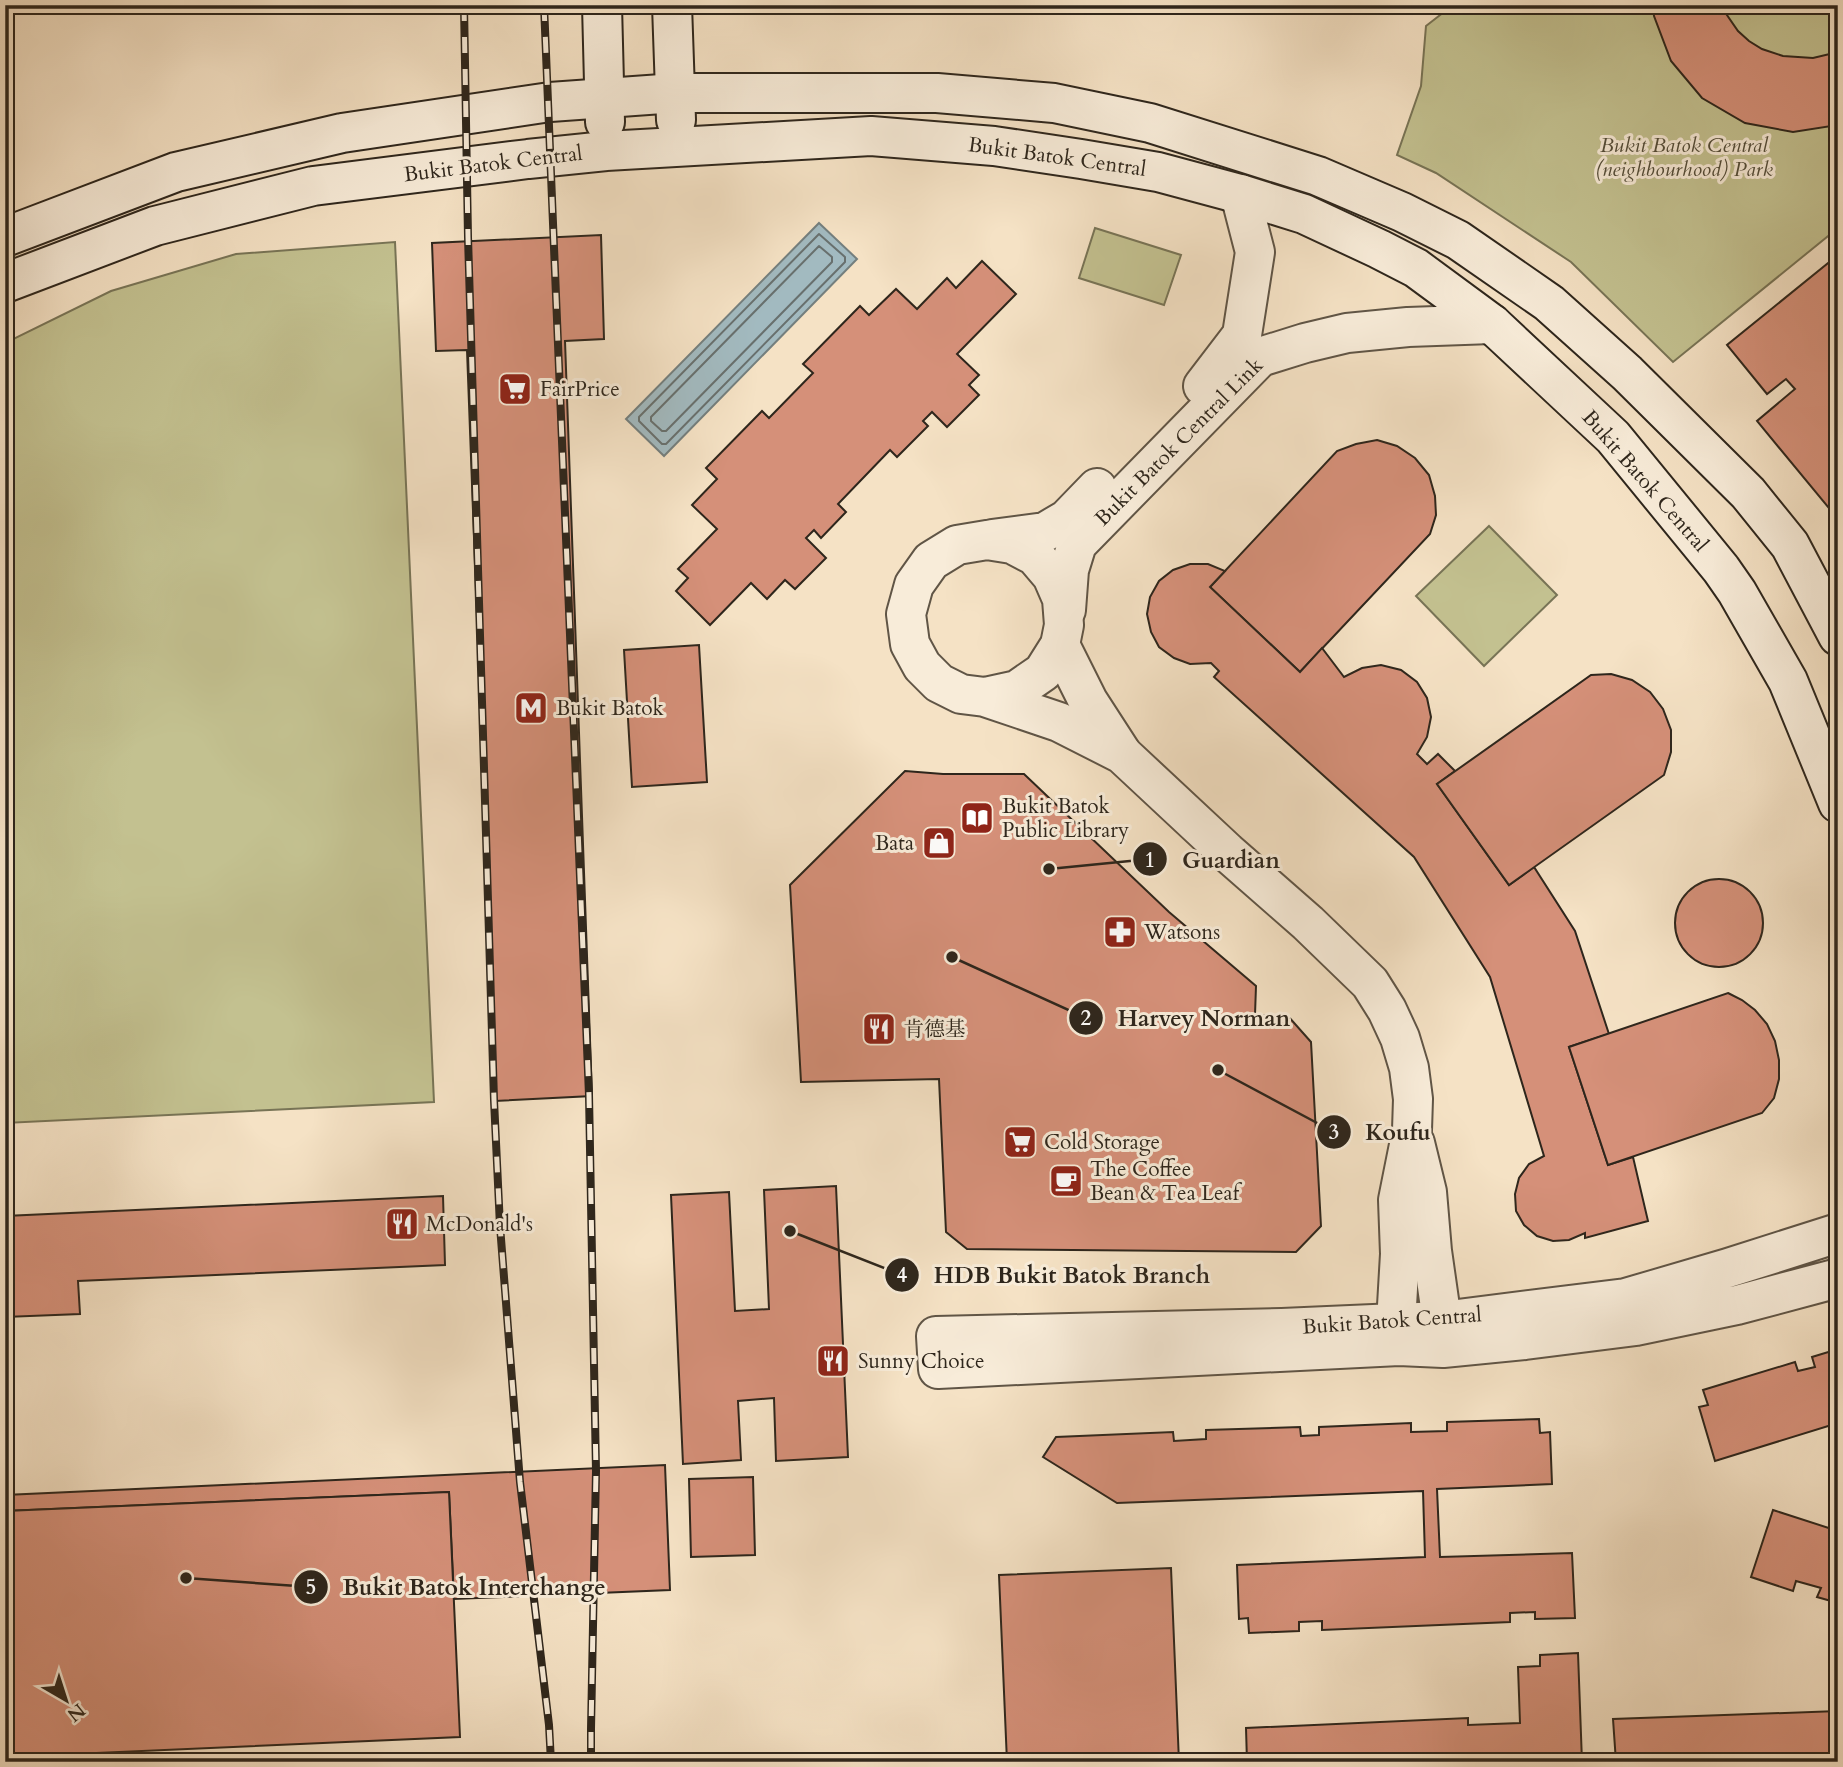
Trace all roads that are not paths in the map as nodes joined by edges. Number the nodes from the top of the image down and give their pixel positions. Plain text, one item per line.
1 (603, 5) edge
2 (672, 5) edge
3 (676, 93) junction
4 (605, 98) junction
5 (675, 146) junction
6 (606, 151) junction
7 (1241, 194) junction
8 (5, 237) edge
9 (5, 283) edge
10 (1492, 324) junction
11 (986, 540) junction
12 (1062, 635) junction
13 (1838, 636) edge
14 (985, 697) junction
15 (1122, 754) junction
16 (1838, 803) edge
17 (1412, 1130) junction
18 (1838, 1233) edge
19 (1838, 1278) edge
20 (1442, 1334) junction
21 (1398, 1335) junction
22 (937, 1352) dead end

1 - 4 main road
2 - 3 main road
3 - 4 main road
3 - 5 main road
3 - 13 main road
4 - 6 main road
4 - 8 main road
5 - 6 main road, Bukit Batok Central
5 - 7 main road, Bukit Batok Central
6 - 9 main road, Bukit Batok Central
7 - 10 main road, Bukit Batok Central
7 - 11 main road, Bukit Batok Central Link
10 - 12 main road, Bukit Batok Central Link
10 - 16 main road, Bukit Batok Central
11 - 12 main road, Bukit Batok Central Link
11 - 14 main road, Bukit Batok Central Link
12 - 14 main road, Bukit Batok Central Link
12 - 15 main road, Bukit Batok Central Link
14 - 15 main road, Bukit Batok Central Link
15 - 17 main road, Bukit Batok Central Link
17 - 20 main road, Bukit Batok Central Link
17 - 21 main road, Bukit Batok Central Link
18 - 20 main road, Bukit Batok Central
19 - 20 main road, Bukit Batok Central
20 - 21 main road, Bukit Batok Central
21 - 22 main road, Bukit Batok Central

